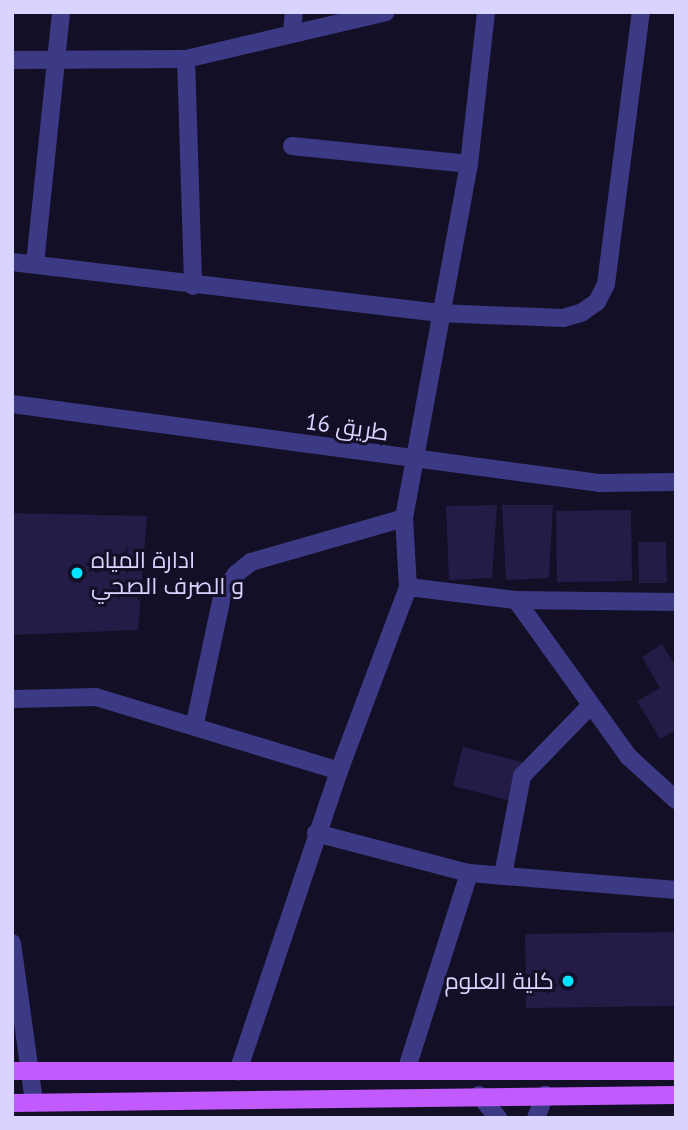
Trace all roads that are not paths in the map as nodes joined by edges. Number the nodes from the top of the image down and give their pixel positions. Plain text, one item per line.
1 (61, 12) edge
2 (294, 12) edge
3 (386, 12) edge
4 (486, 12) edge
5 (641, 12) edge
6 (292, 33) junction
7 (186, 59) junction
8 (12, 60) edge
9 (58, 63) junction
10 (292, 146) dead end
11 (469, 164) junction
12 (12, 262) edge
13 (34, 264) junction
14 (193, 286) junction
15 (438, 313) junction
16 (12, 404) edge
17 (417, 462) junction
18 (676, 482) edge
19 (404, 517) junction
20 (408, 587) junction
21 (516, 600) junction
22 (676, 602) edge
23 (12, 699) edge
24 (590, 706) junction
25 (195, 723) junction
26 (339, 771) junction
27 (676, 800) edge
28 (316, 834) junction
29 (469, 873) junction
30 (503, 875) junction
31 (676, 890) edge
32 (12, 943) edge
33 (406, 1070) junction
34 (21, 1071) edge
35 (238, 1071) junction
36 (676, 1071) edge
37 (479, 1095) junction
38 (545, 1095) junction
39 (676, 1095) edge
40 (34, 1102) junction
41 (12, 1103) edge
42 (498, 1118) edge
43 (536, 1118) edge

1 - 9 street
2 - 6 street
3 - 6 street
4 - 11 street
5 - 15 street
6 - 7 street
7 - 9 street
7 - 14 street
8 - 9 street
9 - 13 street
10 - 11 street
11 - 15 street
12 - 13 street
13 - 14 street
14 - 15 street
15 - 17 street
16 - 17 street, طريق 16
17 - 18 street, طريق 16
17 - 19 street
19 - 20 street
19 - 25 street
20 - 21 street
20 - 26 street
21 - 22 street
21 - 24 street
23 - 25 street
24 - 27 street
24 - 30 street
25 - 26 street
26 - 28 street
28 - 29 street
28 - 35 street
29 - 30 street
29 - 33 street
30 - 31 street
32 - 34 street
33 - 35 main road
33 - 36 main road
34 - 35 main road
34 - 40 street
37 - 38 main road
37 - 40 main road
37 - 42 street
38 - 39 main road
38 - 43 street
40 - 41 main road

